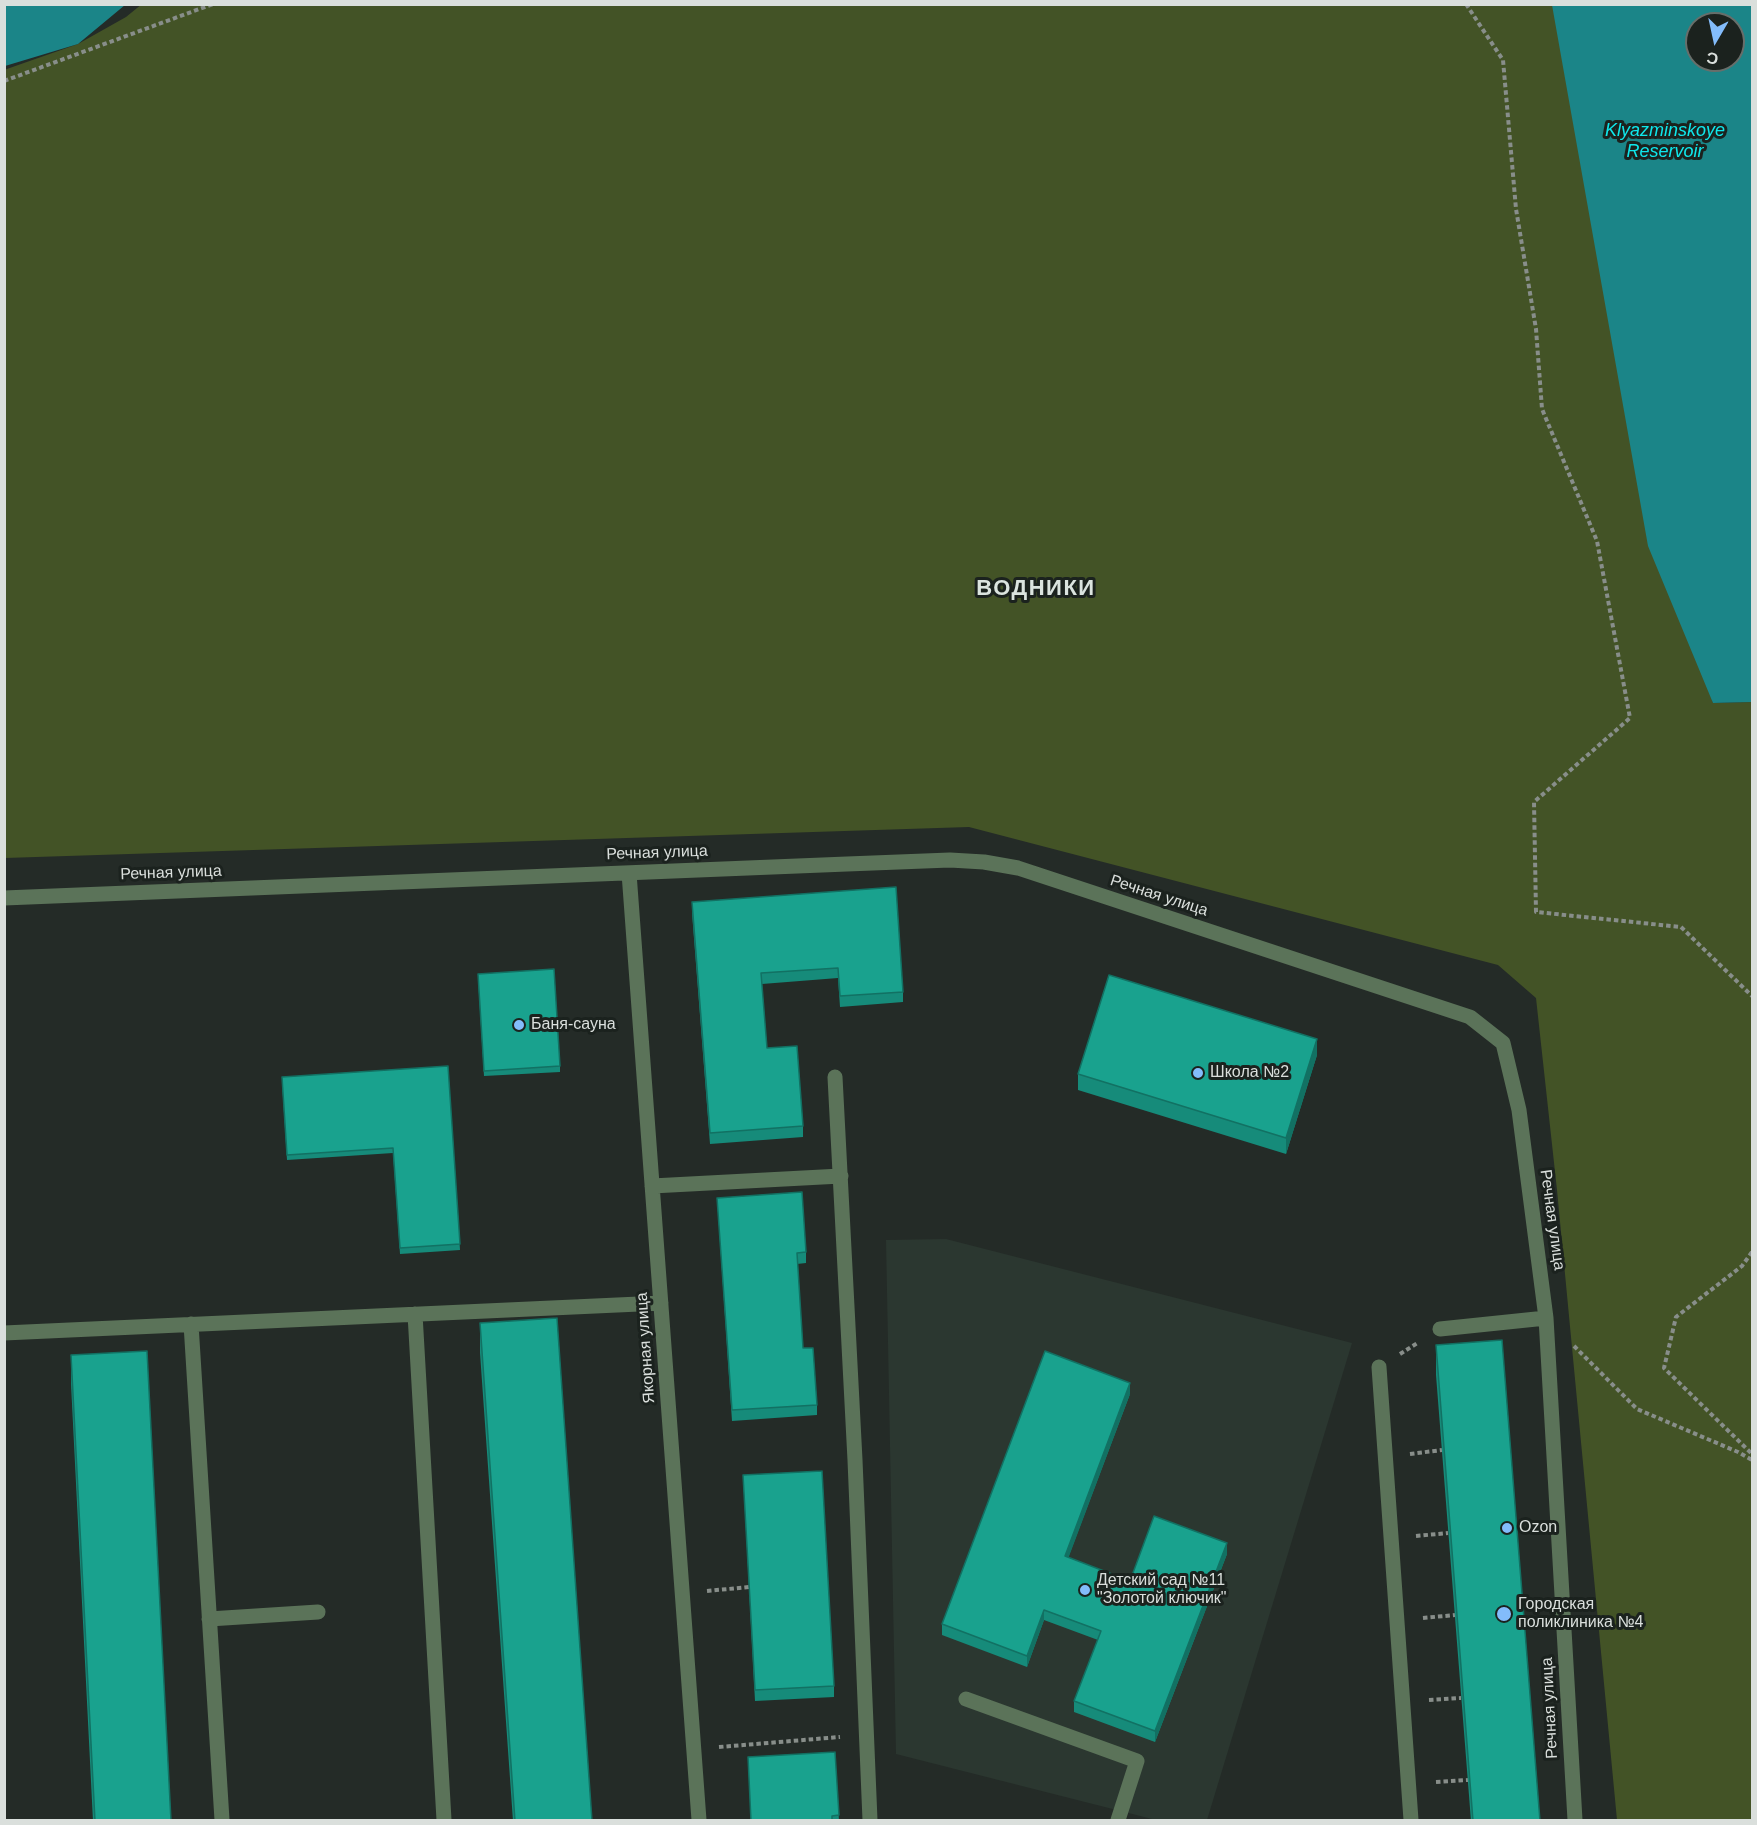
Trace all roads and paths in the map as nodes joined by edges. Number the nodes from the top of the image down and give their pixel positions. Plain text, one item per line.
1 (213, 4) edge
2 (1466, 4) edge
3 (4, 81) edge
4 (629, 873) junction
5 (4, 898) edge
6 (1752, 996) edge
7 (835, 1077) dead end
8 (841, 1176) junction
9 (652, 1186) junction
10 (1752, 1252) edge
11 (661, 1303) junction
12 (416, 1314) junction
13 (1546, 1318) junction
14 (191, 1324) junction
15 (1440, 1329) joint
16 (4, 1333) edge
17 (1378, 1367) joint
18 (1752, 1454) edge
19 (1752, 1460) edge
20 (748, 1587) edge
21 (683, 1594) junction
22 (318, 1612) dead end
23 (209, 1619) junction
24 (966, 1699) dead end
25 (868, 1734) junction
26 (694, 1749) junction
27 (1468, 1780) edge
28 (1408, 1784) junction
29 (222, 1821) edge
30 (444, 1821) edge
31 (699, 1821) edge
32 (870, 1821) edge
33 (1118, 1821) edge
34 (1411, 1821) edge
35 (1575, 1821) edge

1 - 3 path
2 - 6 path
4 - 5 street, Речная улица
4 - 9 street, Якорная улица
4 - 13 street, Речная улица
7 - 8 street
8 - 9 street
8 - 25 street
9 - 11 street, Якорная улица
10 - 18 path
11 - 12 street
11 - 21 street, Якорная улица
12 - 14 street
12 - 30 street
13 - 15 street
13 - 19 path
13 - 35 street, Речная улица
14 - 16 street
14 - 23 street
15 - 17 path
17 - 28 street
20 - 21 path
21 - 26 street, Якорная улица
22 - 23 street
23 - 29 street
24 - 33 street
25 - 26 path
25 - 32 street
26 - 31 street, Якорная улица
27 - 28 path
28 - 34 street

